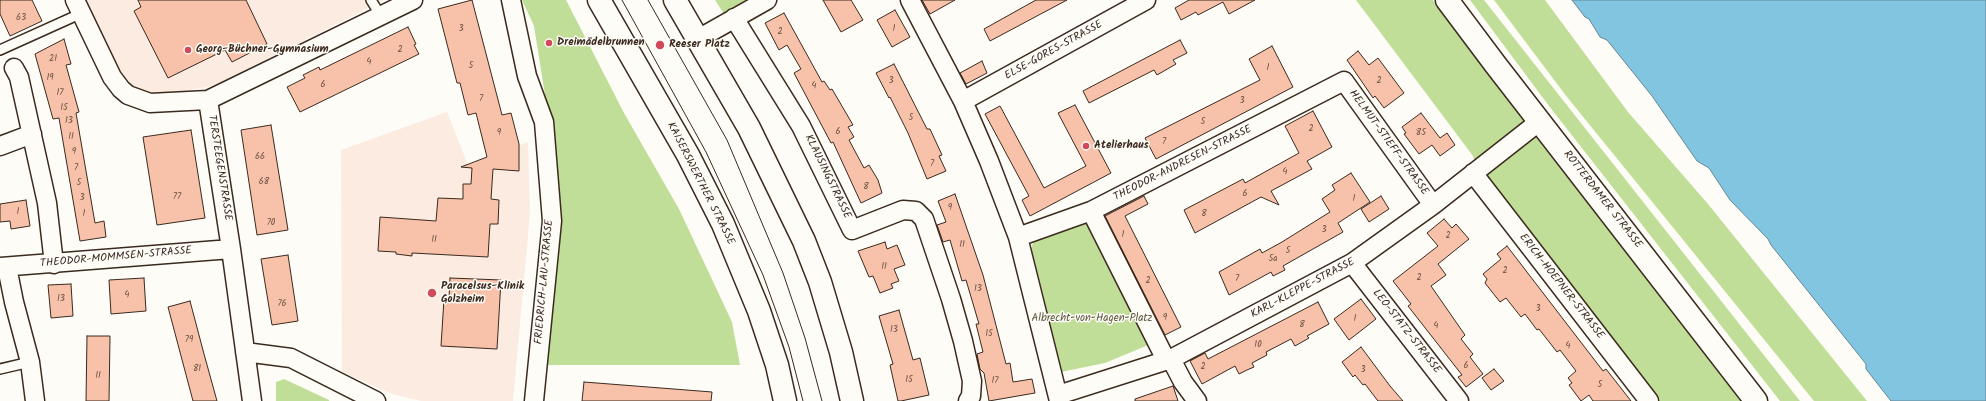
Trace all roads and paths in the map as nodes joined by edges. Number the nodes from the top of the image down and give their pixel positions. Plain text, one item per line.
1 (371, 0) edge
2 (412, 0) edge
3 (511, 0) edge
4 (599, 0) edge
5 (675, 0) edge
6 (767, 0) edge
7 (910, 0) edge
8 (1146, 0) edge
9 (1447, 0) edge
10 (79, 7) edge
11 (381, 16) junction
12 (734, 18) junction
13 (698, 39) junction
14 (0, 50) edge
15 (14, 68) dead end
16 (1344, 81) joint
17 (208, 100) junction
18 (963, 101) junction
19 (1540, 121) junction
20 (32, 134) junction
21 (0, 146) edge
22 (1473, 173) junction
23 (1433, 205) junction
24 (1091, 211) junction
25 (1018, 237) junction
26 (231, 249) junction
27 (1352, 263) junction
28 (54, 264) junction
29 (3, 267) edge
30 (245, 352) junction
31 (1168, 360) junction
32 (30, 362) junction
33 (0, 369) edge
34 (1058, 398) edge
35 (36, 401) edge
36 (252, 401) edge
37 (376, 401) edge
38 (534, 401) edge
39 (785, 401) edge
40 (852, 401) edge
41 (968, 401) edge
42 (1197, 401) edge
43 (1459, 401) edge
44 (1649, 401) edge
45 (1756, 401) edge

1 - 11 lane
2 - 11 street
3 - 38 street, FRIEDRICH-LAU-STRASSE
4 - 39 street, KAISERSWERTHER STRASSE
5 - 13 street
6 - 12 street
7 - 18 street
8 - 18 street, ELSE-GORES-STRASSE
9 - 19 street, ROTTERDAMER STRASSE
10 - 14 lane
10 - 17 street, TERSTEEGENSTRASSE
11 - 17 street
12 - 13 street
12 - 41 street, KLAUSINGSTRASSE
13 - 40 street
15 - 20 street
16 - 23 street, HELMUT-STIEFF-STRASSE
16 - 24 street, THEODOR-ANDRESEN-STRASSE
17 - 26 street, TERSTEEGENSTRASSE
18 - 25 street
19 - 22 street, KARL-KLEPPE-STRASSE
19 - 45 street, ROTTERDAMER STRASSE
20 - 21 street
20 - 28 street
22 - 23 street, KARL-KLEPPE-STRASSE
22 - 44 street, ERICH-HOEPNER-STRASSE
23 - 27 street, KARL-KLEPPE-STRASSE
24 - 25 street, THEODOR-ANDRESEN-STRASSE
24 - 31 street
25 - 34 street
26 - 28 street, THEODOR-MOMMSEN-STRASSE
26 - 30 street, TERSTEEGENSTRASSE
27 - 31 street, KARL-KLEPPE-STRASSE
27 - 43 street, LEO-STATZ-STRASSE
28 - 29 street, THEODOR-MOMMSEN-STRASSE
29 - 32 street
30 - 36 street, TERSTEEGENSTRASSE
30 - 37 street
31 - 34 street, KARL-KLEPPE-STRASSE
31 - 42 street
32 - 33 lane
32 - 35 street

